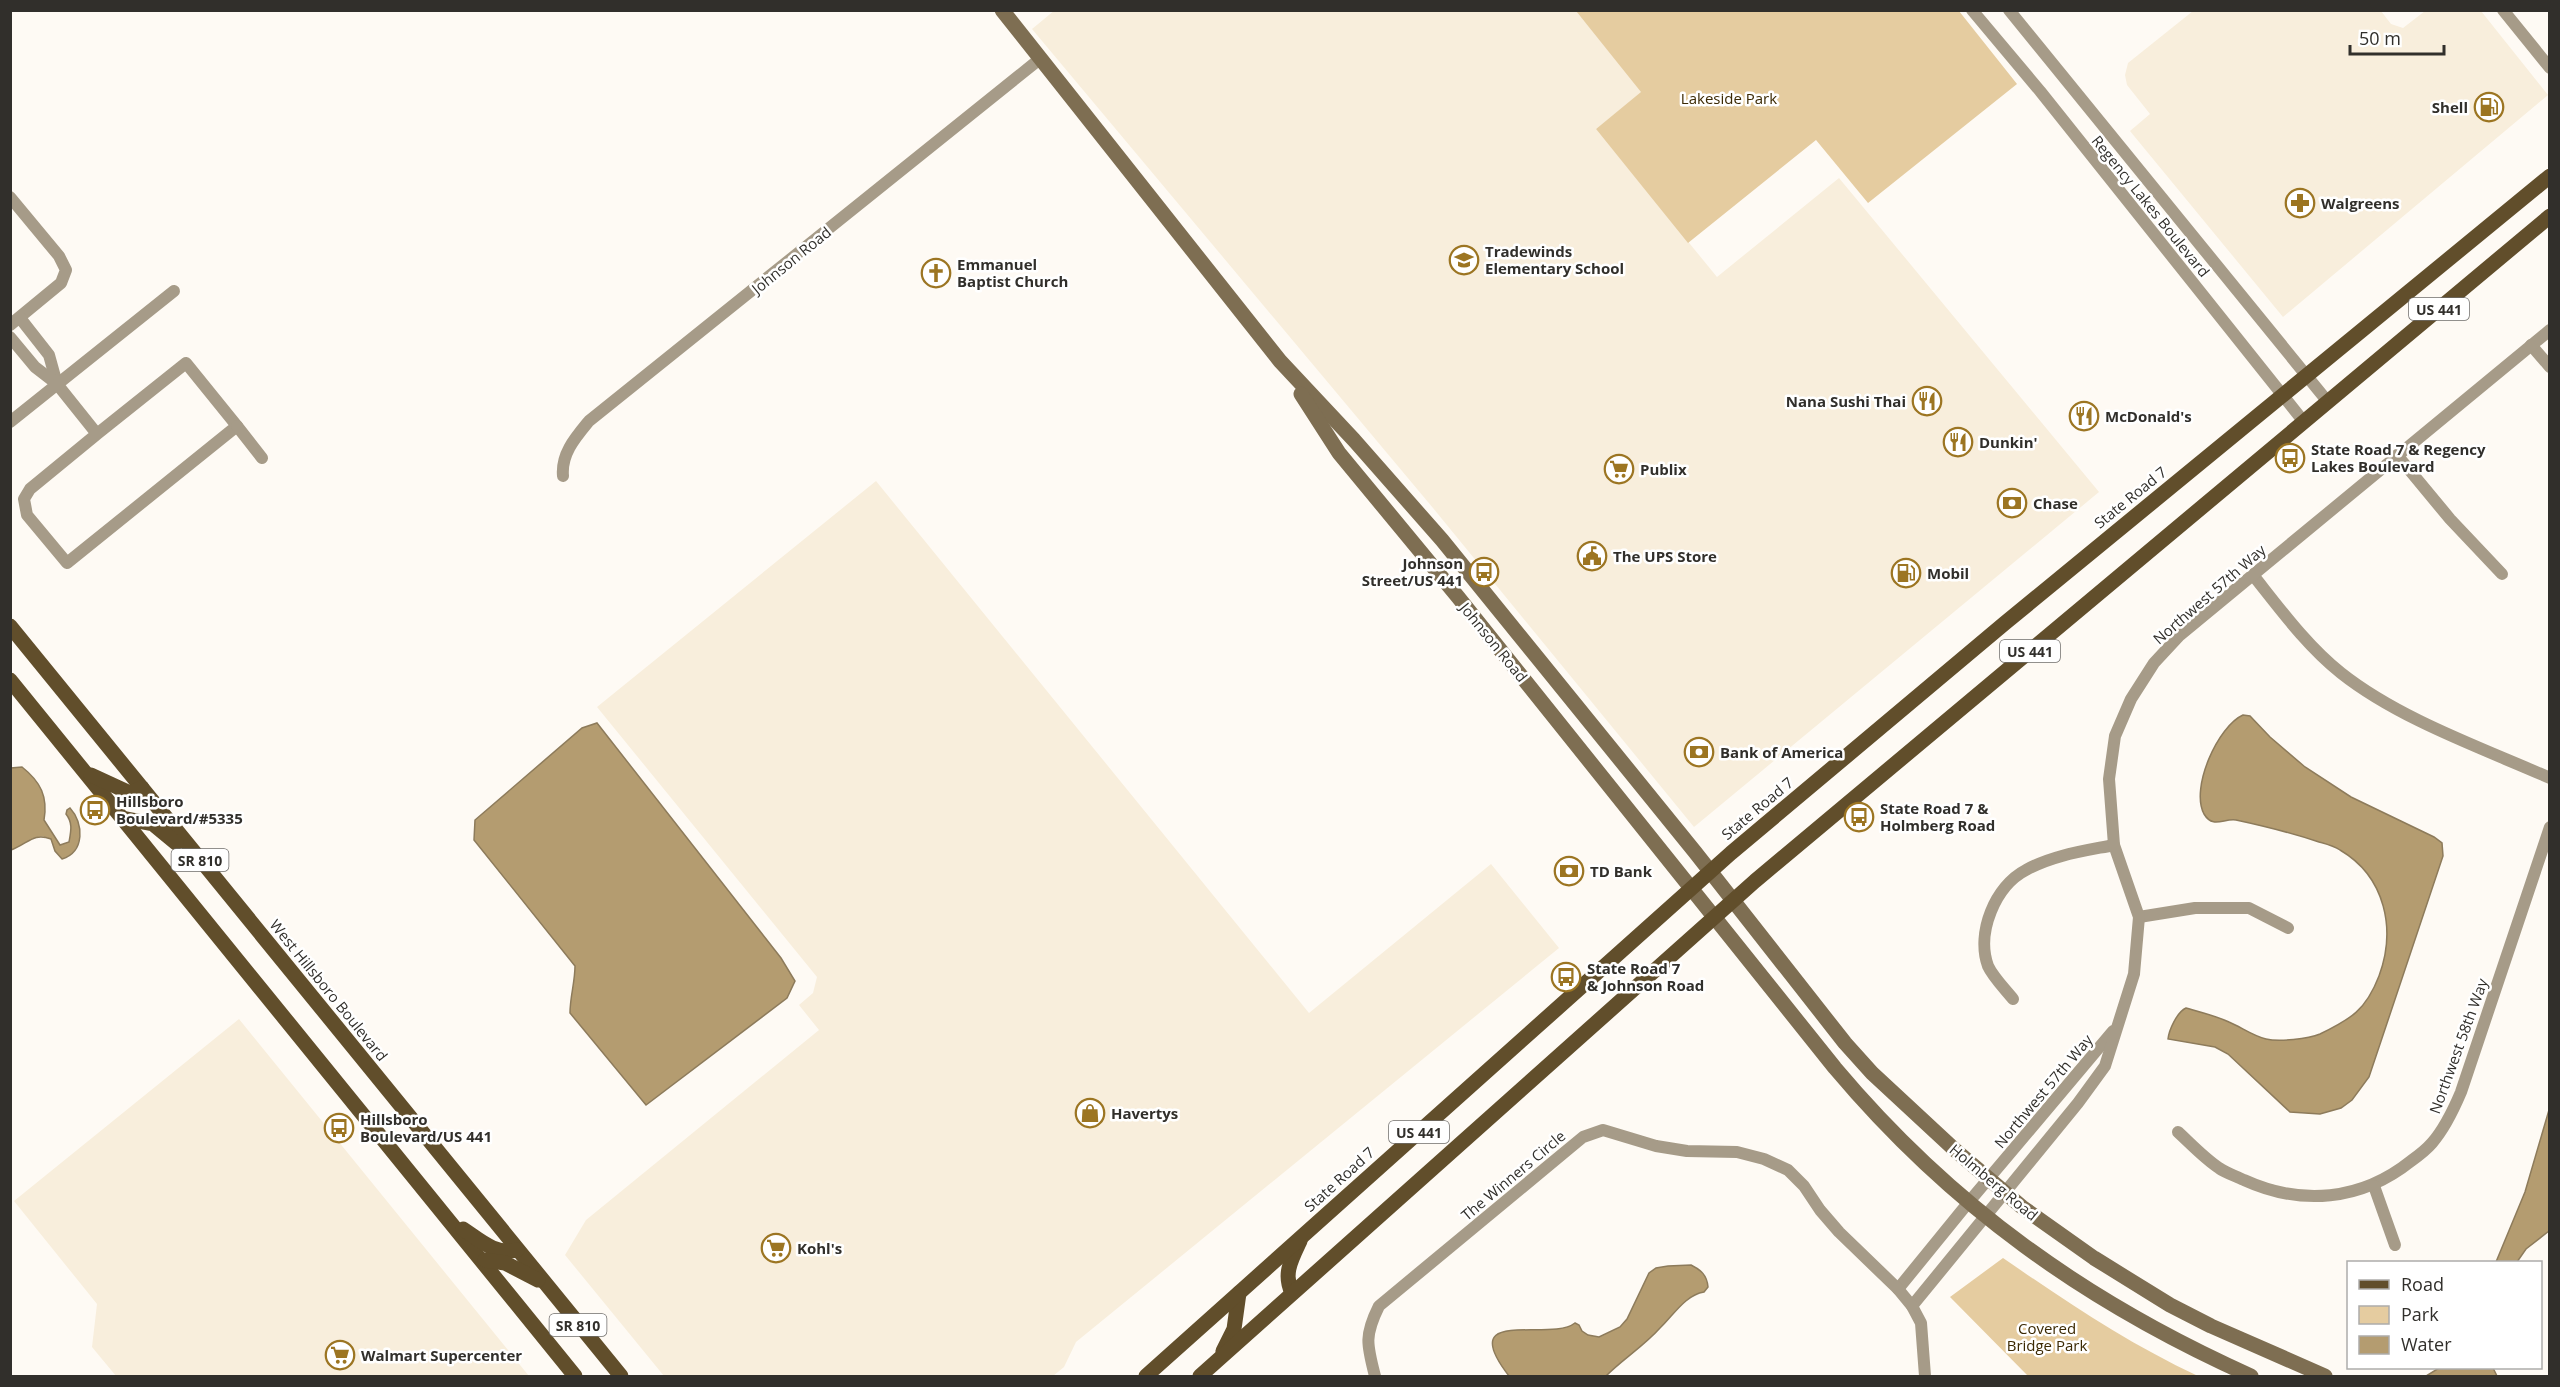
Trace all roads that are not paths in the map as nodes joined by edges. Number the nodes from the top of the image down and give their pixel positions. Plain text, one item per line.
1 (1002, 10) edge
2 (1972, 10) edge
3 (2009, 10) edge
4 (2503, 10) edge
5 (1041, 58) junction
6 (2550, 68) edge
7 (2550, 176) edge
8 (10, 197) edge
9 (2550, 216) edge
10 (174, 291) dead end
11 (15, 322) edge
12 (2550, 330) edge
13 (10, 337) edge
14 (2531, 345) junction
15 (1280, 361) junction
16 (2550, 367) edge
17 (2306, 375) junction
18 (57, 384) junction
19 (2282, 395) junction
20 (2328, 402) junction
21 (10, 422) edge
22 (2304, 422) junction
23 (237, 426) junction
24 (97, 434) junction
25 (1339, 453) junction
26 (2397, 455) junction
27 (262, 458) dead end
28 (563, 477) dead end
29 (1420, 514) junction
30 (2502, 574) dead end
31 (2253, 575) junction
32 (10, 626) edge
33 (10, 680) edge
34 (83, 771) junction
35 (2550, 778) edge
36 (142, 788) junction
37 (123, 818) junction
38 (2550, 827) edge
39 (2114, 845) junction
40 (1711, 872) junction
41 (223, 888) junction
42 (1693, 888) junction
43 (1732, 901) junction
44 (1715, 917) junction
45 (2139, 917) junction
46 (2288, 928) dead end
47 (2013, 999) dead end
48 (2117, 1025) junction
49 (2178, 1132) dead end
50 (1988, 1179) junction
51 (2373, 1186) junction
52 (2005, 1193) junction
53 (1968, 1203) junction
54 (1986, 1216) junction
55 (449, 1219) junction
56 (1302, 1236) junction
57 (2395, 1245) dead end
58 (517, 1250) junction
59 (481, 1260) junction
60 (543, 1283) junction
61 (1898, 1289) junction
62 (1239, 1293) junction
63 (1292, 1293) junction
64 (1912, 1306) junction
65 (1219, 1359) junction
66 (575, 1377) edge
67 (621, 1377) edge
68 (1146, 1377) edge
69 (1200, 1377) edge
70 (1375, 1377) edge
71 (1925, 1377) edge
72 (2251, 1377) edge
73 (2325, 1377) edge

1 - 5 street, Johnson Road
2 - 19 street, Regency Lakes Boulevard
3 - 17 street, Regency Lakes Boulevard
4 - 6 street
5 - 15 street, Johnson Road
5 - 28 street, Johnson Road
7 - 17 main road, State Road 7 / US 441
8 - 11 street
9 - 20 main road, US 441
10 - 18 street
11 - 18 street
12 - 14 street, Northwest 57th Way
13 - 18 street
14 - 16 street
14 - 26 street, Northwest 57th Way
15 - 25 street, Johnson Road
15 - 29 street, Johnson Road
17 - 19 main road, State Road 7 / US 441
17 - 20 street, Regency Lakes Boulevard
18 - 21 street
18 - 24 street
19 - 22 street, Regency Lakes Boulevard
19 - 40 main road, State Road 7 / US 441
20 - 22 main road, US 441
22 - 43 main road, US 441
23 - 24 street
23 - 24 street
23 - 27 street
25 - 29 street
25 - 42 street, Johnson Road
26 - 30 street
26 - 31 street, Northwest 57th Way
29 - 40 street, Johnson Road
31 - 35 street
31 - 39 street, Northwest 57th Way
32 - 36 main road, West Hillsboro Boulevard / SR 810
33 - 34 main road, SR 810
34 - 36 main road
34 - 37 main road, SR 810
36 - 41 main road, West Hillsboro Boulevard / SR 810
37 - 41 main road
37 - 55 main road, SR 810
38 - 51 street, Northwest 58th Way
39 - 45 street, Northwest 57th Way
39 - 47 street
40 - 42 main road, State Road 7 / US 441
40 - 43 street, Johnson Road
41 - 58 main road, West Hillsboro Boulevard / SR 810
42 - 44 street, Johnson Road
42 - 56 main road, State Road 7 / US 441
43 - 44 main road, US 441
43 - 50 street, Holmberg Road
44 - 53 street, Holmberg Road
44 - 63 main road, US 441
45 - 46 street
45 - 48 street, Northwest 57th Way
48 - 50 street, Northwest 57th Way
48 - 52 street, Northwest 57th Way
49 - 51 street, Northwest 58th Way
50 - 52 street, Holmberg Road
50 - 53 street, Northwest 57th Way
51 - 57 street
52 - 54 street, Northwest 57th Way
52 - 73 street, Holmberg Road
53 - 54 street, Holmberg Road
53 - 61 street, Northwest 57th Way
54 - 64 street, Northwest 57th Way
54 - 72 street, Holmberg Road
55 - 58 main road
55 - 59 main road, SR 810
56 - 62 main road, State Road 7 / US 441
56 - 63 main road
58 - 60 main road, West Hillsboro Boulevard / SR 810
59 - 60 main road
59 - 66 main road, SR 810
60 - 67 main road, West Hillsboro Boulevard / SR 810
61 - 64 street, The Winners Circle
61 - 70 street, The Winners Circle
62 - 65 main road
62 - 68 main road, State Road 7 / US 441
63 - 65 main road, US 441
64 - 71 street, The Winners Circle
65 - 69 main road, US 441

